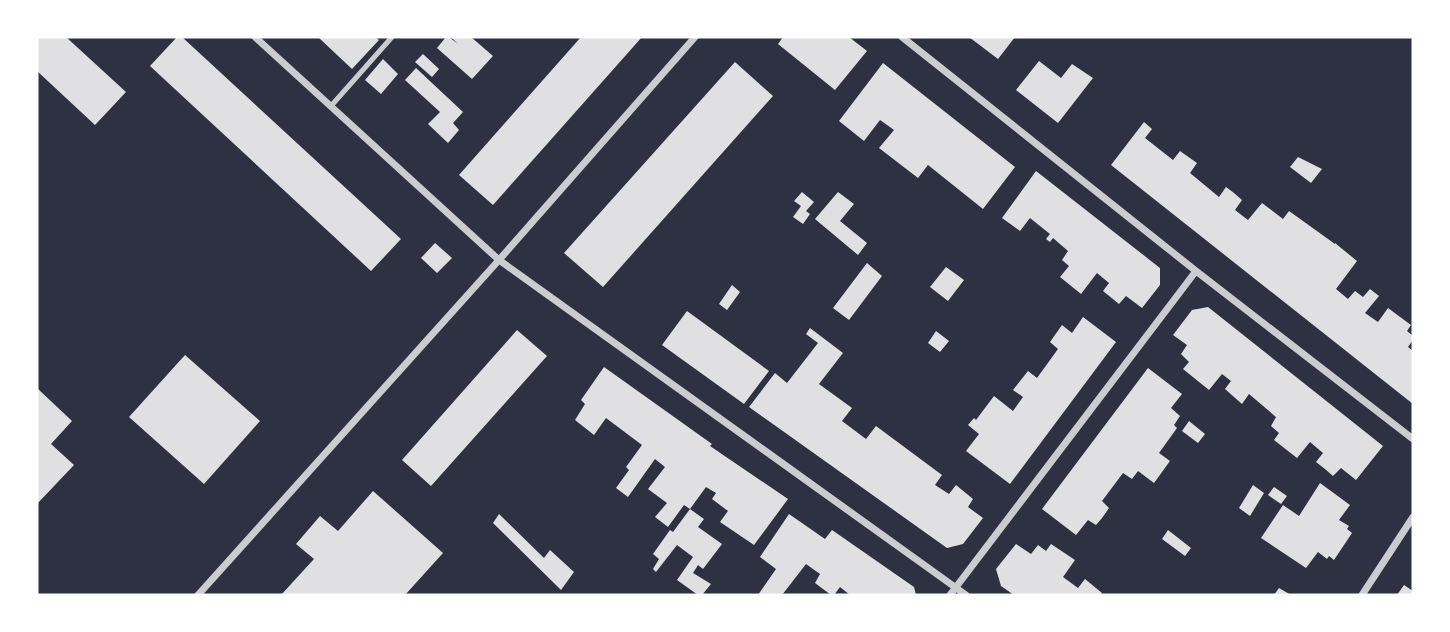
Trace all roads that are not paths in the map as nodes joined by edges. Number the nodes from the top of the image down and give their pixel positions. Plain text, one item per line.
1 (255, 37) edge
2 (392, 37) edge
3 (695, 37) edge
4 (902, 37) edge
5 (331, 106) junction
6 (499, 260) junction
7 (1196, 271) junction
8 (1413, 439) edge
9 (1413, 517) edge
10 (953, 592) edge
11 (198, 595) edge
12 (966, 595) edge
13 (1362, 595) edge

1 - 5 street
2 - 5 lane
3 - 6 street
4 - 7 street
5 - 6 street
6 - 10 street
6 - 11 street
7 - 8 street
7 - 10 street
9 - 13 street
10 - 12 street

